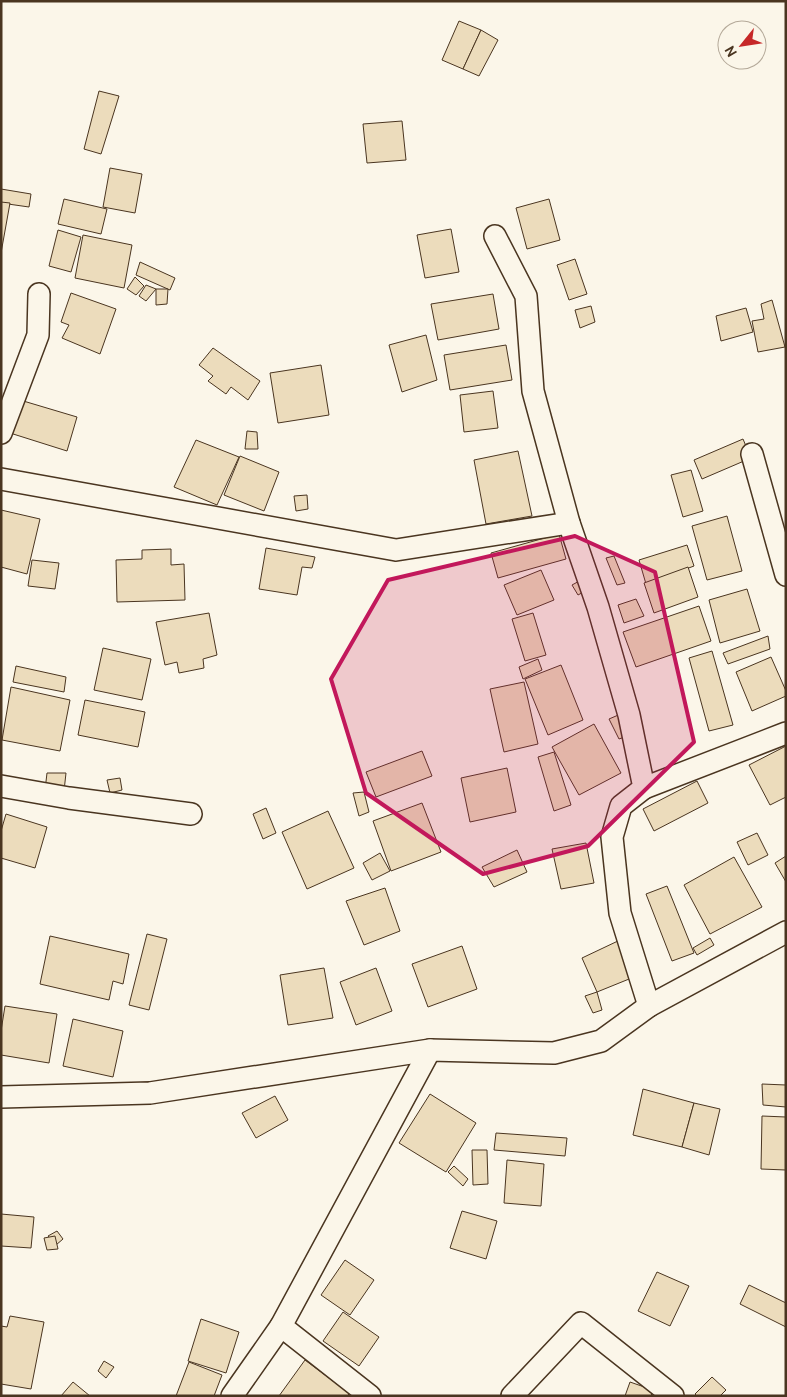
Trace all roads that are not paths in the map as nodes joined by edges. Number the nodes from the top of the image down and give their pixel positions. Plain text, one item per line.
1 (495, 236) dead end
2 (39, 294) dead end
3 (1, 433) edge
4 (752, 454) dead end
5 (1, 479) edge
6 (569, 523) junction
7 (786, 575) edge
8 (786, 733) edge
9 (1, 786) edge
10 (644, 788) junction
11 (191, 814) dead end
12 (786, 932) edge
13 (649, 1006) junction
14 (430, 1050) junction
15 (1, 1097) edge
16 (281, 1326) junction
17 (232, 1396) edge
18 (370, 1396) edge
19 (512, 1396) edge
20 (673, 1396) edge

1 - 6 street
2 - 3 street
4 - 7 street
5 - 6 street
6 - 10 street
8 - 10 street
9 - 11 street
10 - 13 street
12 - 13 street
13 - 14 street
14 - 15 street
14 - 16 street
16 - 17 street
16 - 18 street
19 - 20 street

